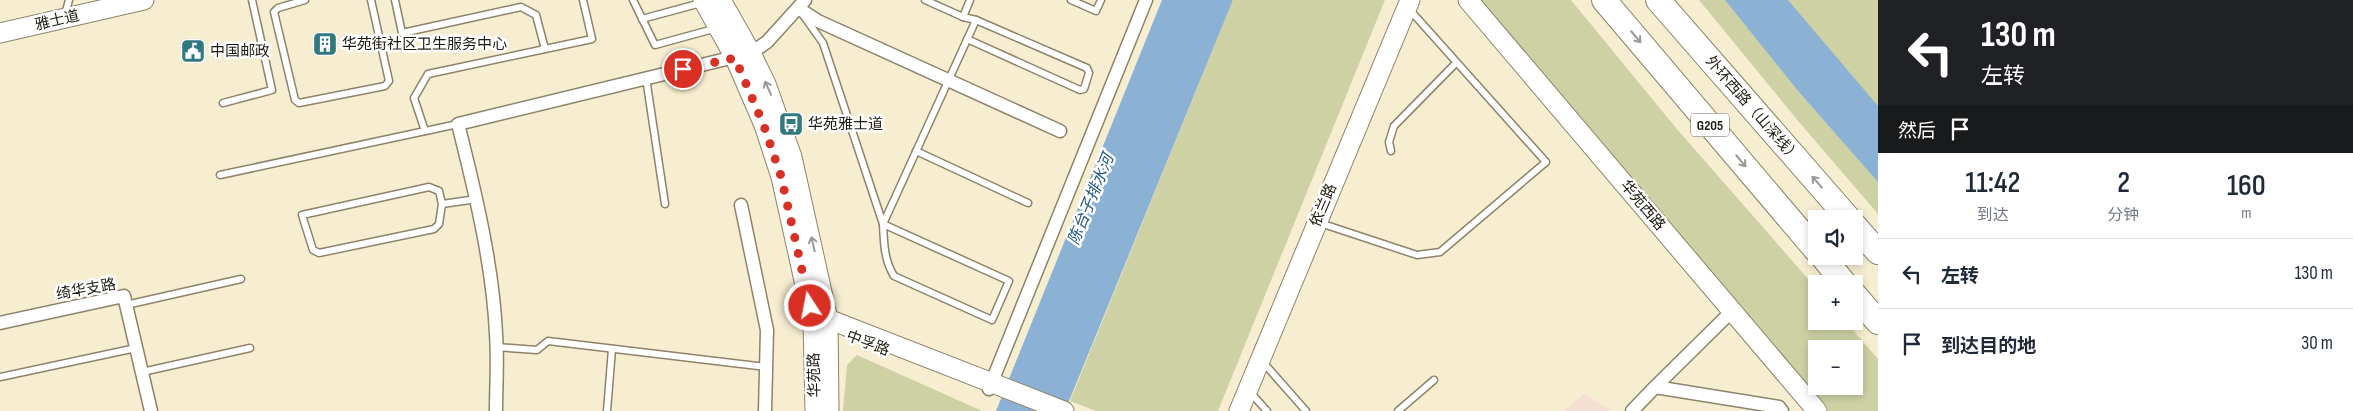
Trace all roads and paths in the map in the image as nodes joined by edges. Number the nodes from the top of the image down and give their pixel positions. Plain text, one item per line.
1 (115, 0) edge
2 (144, 0) edge
3 (252, 0) edge
4 (305, 0) edge
5 (371, 0) edge
6 (395, 0) edge
7 (583, 0) edge
8 (633, 0) edge
9 (925, 0) edge
10 (970, 0) edge
11 (1071, 0) edge
12 (1101, 0) edge
13 (1146, 0) edge
14 (1468, 0) edge
15 (1604, 0) edge
16 (1658, 0) edge
17 (709, 1) edge
18 (1408, 3) edge
19 (801, 4) edge
20 (68, 10) edge
21 (963, 17) junction
22 (642, 18) junction
23 (976, 20) junction
24 (0, 25) edge
25 (718, 28) junction
26 (0, 33) edge
27 (967, 39) junction
28 (545, 49) junction
29 (743, 56) junction
30 (1456, 63) junction
31 (646, 78) junction
32 (948, 81) junction
33 (223, 103) dead end
34 (458, 124) junction
35 (425, 131) junction
36 (1060, 131) dead end
37 (916, 151) junction
38 (1391, 151) dead end
39 (220, 175) dead end
40 (477, 199) junction
41 (1028, 203) dead end
42 (442, 204) junction
43 (665, 204) dead end
44 (741, 205) dead end
45 (1841, 210) edge
46 (1316, 222) junction
47 (883, 224) junction
48 (1863, 235) edge
49 (1808, 241) edge
50 (1878, 252) edge
51 (1829, 265) edge
52 (1838, 275) edge
53 (242, 279) dead end
54 (816, 291) junction
55 (1863, 304) edge
56 (126, 305) junction
57 (1732, 311) junction
58 (1878, 322) edge
59 (0, 323) edge
60 (833, 325) junction
61 (496, 347) junction
62 (136, 348) junction
63 (250, 348) dead end
64 (612, 349) junction
65 (1260, 358) junction
66 (766, 367) junction
67 (142, 372) junction
68 (0, 378) edge
69 (1434, 380) dead end
70 (1655, 387) junction
71 (993, 388) junction
72 (1248, 389) junction
73 (151, 411) edge
74 (496, 411) edge
75 (607, 411) edge
76 (765, 411) edge
77 (815, 411) edge
78 (829, 411) edge
79 (1039, 411) edge
80 (1064, 411) edge
81 (1238, 411) edge
82 (1267, 411) edge
83 (1306, 411) edge
84 (1398, 411) edge
85 (1632, 411) edge
86 (1782, 411) edge
87 (1816, 411) edge

1 - 20 street, 雅士道
2 - 20 street, 雅士道
3 - 33 lane
4 - 5 lane
6 - 28 lane
7 - 28 lane
8 - 22 lane
9 - 21 lane
10 - 21 lane
11 - 12 lane
13 - 71 street
14 - 57 street, 华苑西路
15 -> 49 highway, G205
45 -> 16 highway, 外环西路（山深线） / G205
17 - 22 lane
17 - 25 street, 华苑路
17 - 29 street, 华苑路
18 - 30 lane
18 - 46 street, 依兰路
19 - 29 street
19 - 32 street
19 - 47 lane
20 - 24 street, 雅士道
20 - 26 street, 雅士道
21 - 23 lane
22 - 25 lane
23 - 27 lane
23 - 27 lane
25 - 29 street, 华苑路
27 - 32 lane
28 - 35 lane
29 - 31 street
29 - 54 street, 华苑路
30 - 38 lane
30 - 46 lane
31 - 34 street
31 - 43 lane
32 - 36 street
32 - 37 lane
34 - 35 lane
34 - 40 street
35 - 39 lane
37 - 41 lane
37 - 47 lane
40 - 42 lane
40 - 61 street
42 - 42 lane
44 - 66 street
46 - 65 street, 依兰路
47 - 47 lane
48 - 50 highway
51 - 52 highway
53 - 56 lane
54 - 60 street, 华苑路
54 - 60 street
55 - 58 highway
56 - 59 street, 绮华支路
56 - 62 street, 绮华支路
57 - 70 street
57 - 87 street, 华苑西路
60 - 71 street, 中孚路
60 - 77 street, 华苑路
60 - 78 street, 华苑路
61 - 64 lane
61 - 74 street
62 - 67 street, 绮华支路
62 - 68 lane
63 - 67 lane
64 - 66 lane
64 - 75 lane
65 - 72 street, 依兰路
65 - 83 lane
66 - 76 street
67 - 73 street, 绮华支路
69 - 84 lane
70 - 85 street
70 - 86 street
71 - 79 street
71 - 80 street
72 - 81 street, 依兰路
72 - 82 lane

